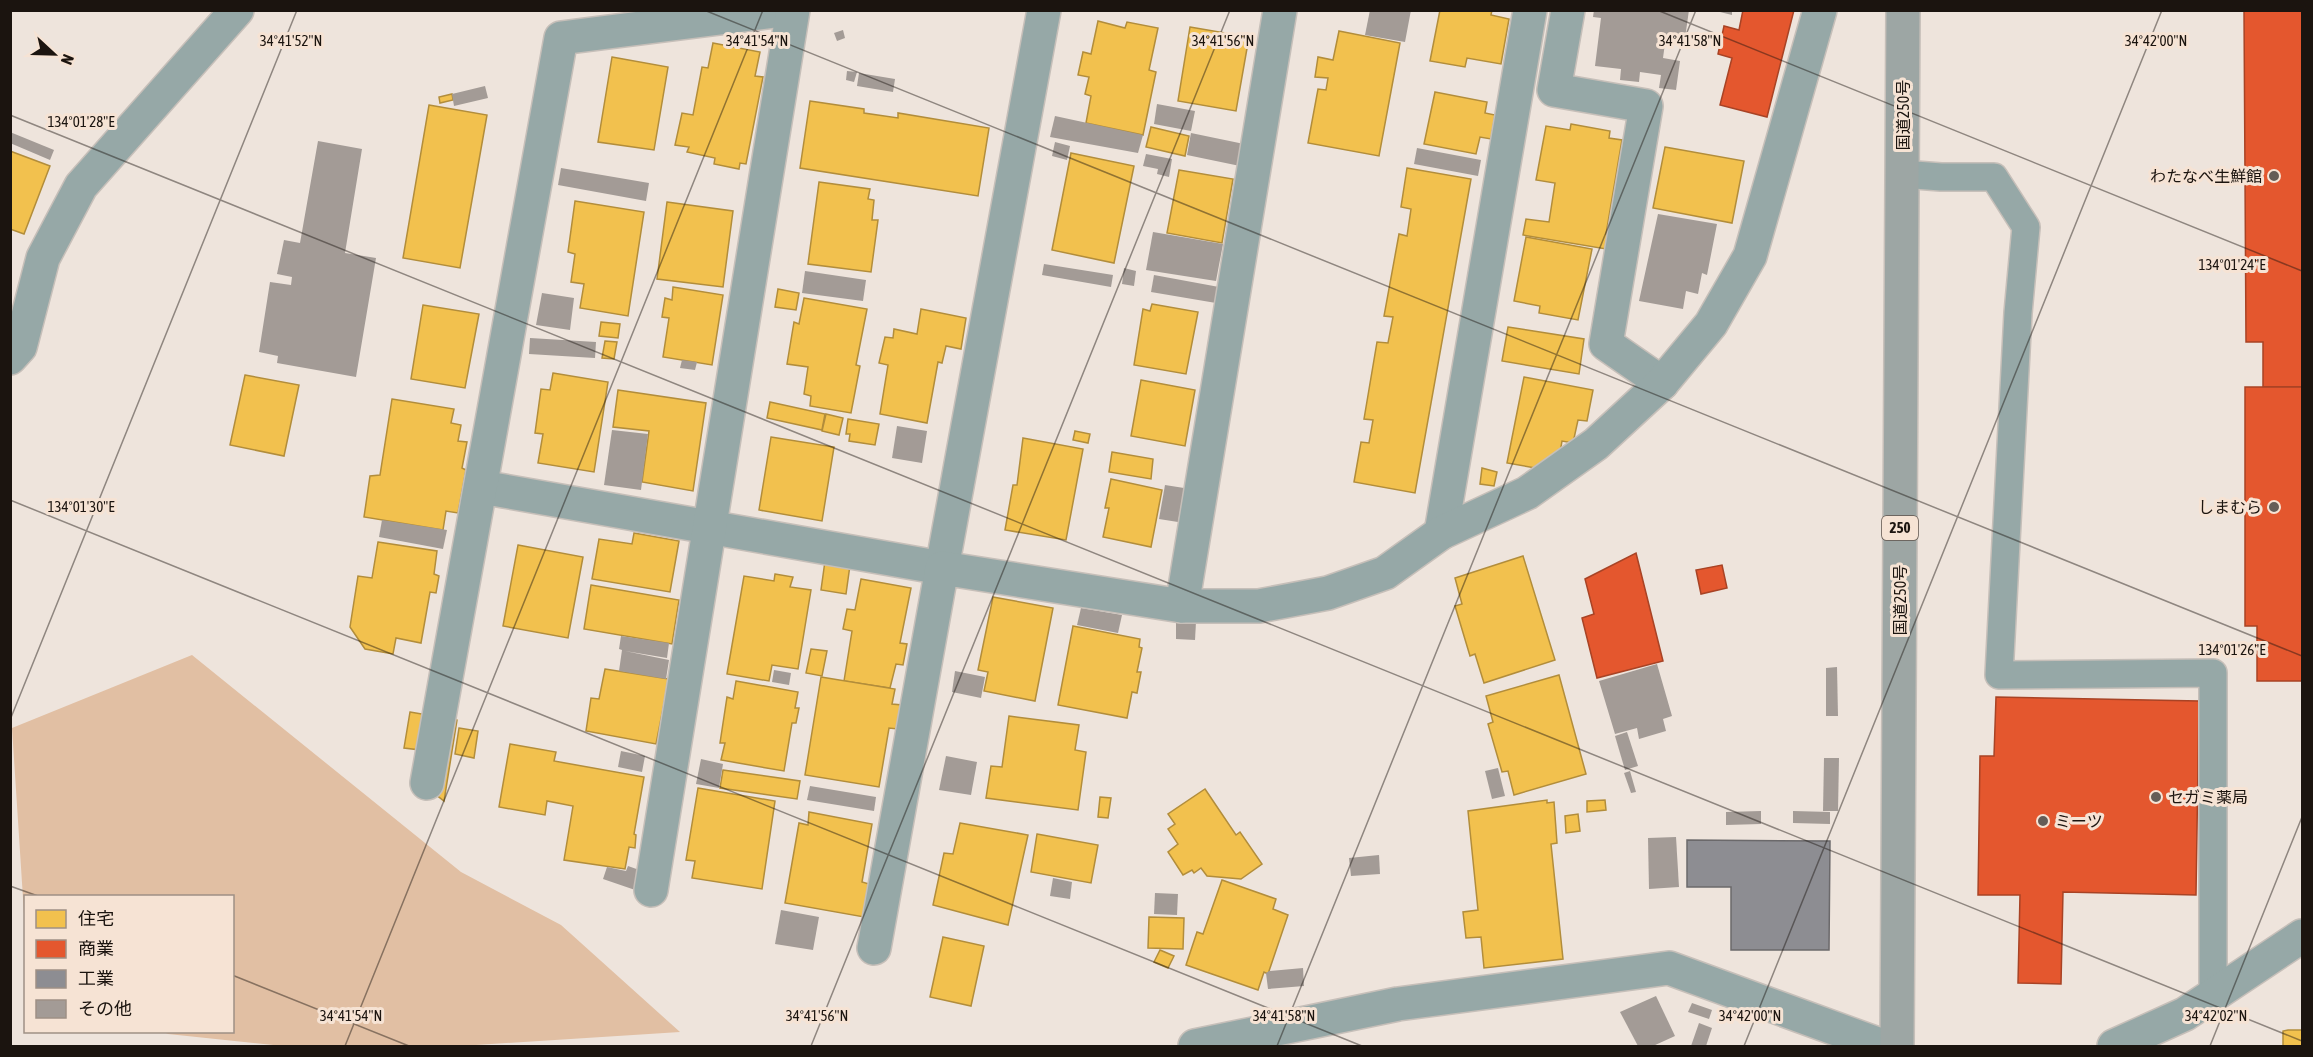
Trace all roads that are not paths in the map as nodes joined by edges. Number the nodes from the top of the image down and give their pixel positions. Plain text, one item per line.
1 (237, 10) edge
2 (783, 10) edge
3 (793, 10) edge
4 (1044, 10) edge
5 (1280, 10) edge
6 (1530, 10) edge
7 (1568, 10) edge
8 (1820, 10) edge
9 (1903, 10) edge
10 (1902, 174) junction
11 (10, 358) edge
12 (1662, 383) junction
13 (481, 487) junction
14 (710, 527) junction
15 (1441, 533) junction
16 (942, 568) junction
17 (1182, 606) junction
18 (428, 783) dead end
19 (651, 890) dead end
20 (2302, 936) edge
21 (874, 948) dead end
22 (2213, 996) junction
23 (1195, 1047) edge
24 (1883, 1047) edge
25 (1897, 1047) edge
26 (2114, 1047) edge

1 - 11 street
2 - 13 street
3 - 14 street
4 - 16 street
5 - 17 street
6 - 15 street
7 - 12 street
8 - 12 street
9 - 10 highway, 国道250号 / 250
10 - 22 lane
10 - 25 highway, 国道250号 / 250
12 - 15 street
13 - 14 street
13 - 18 street
14 - 16 street
14 - 19 street
15 - 17 street
16 - 17 street
16 - 21 street
20 - 22 street
22 - 26 street
23 - 24 street

